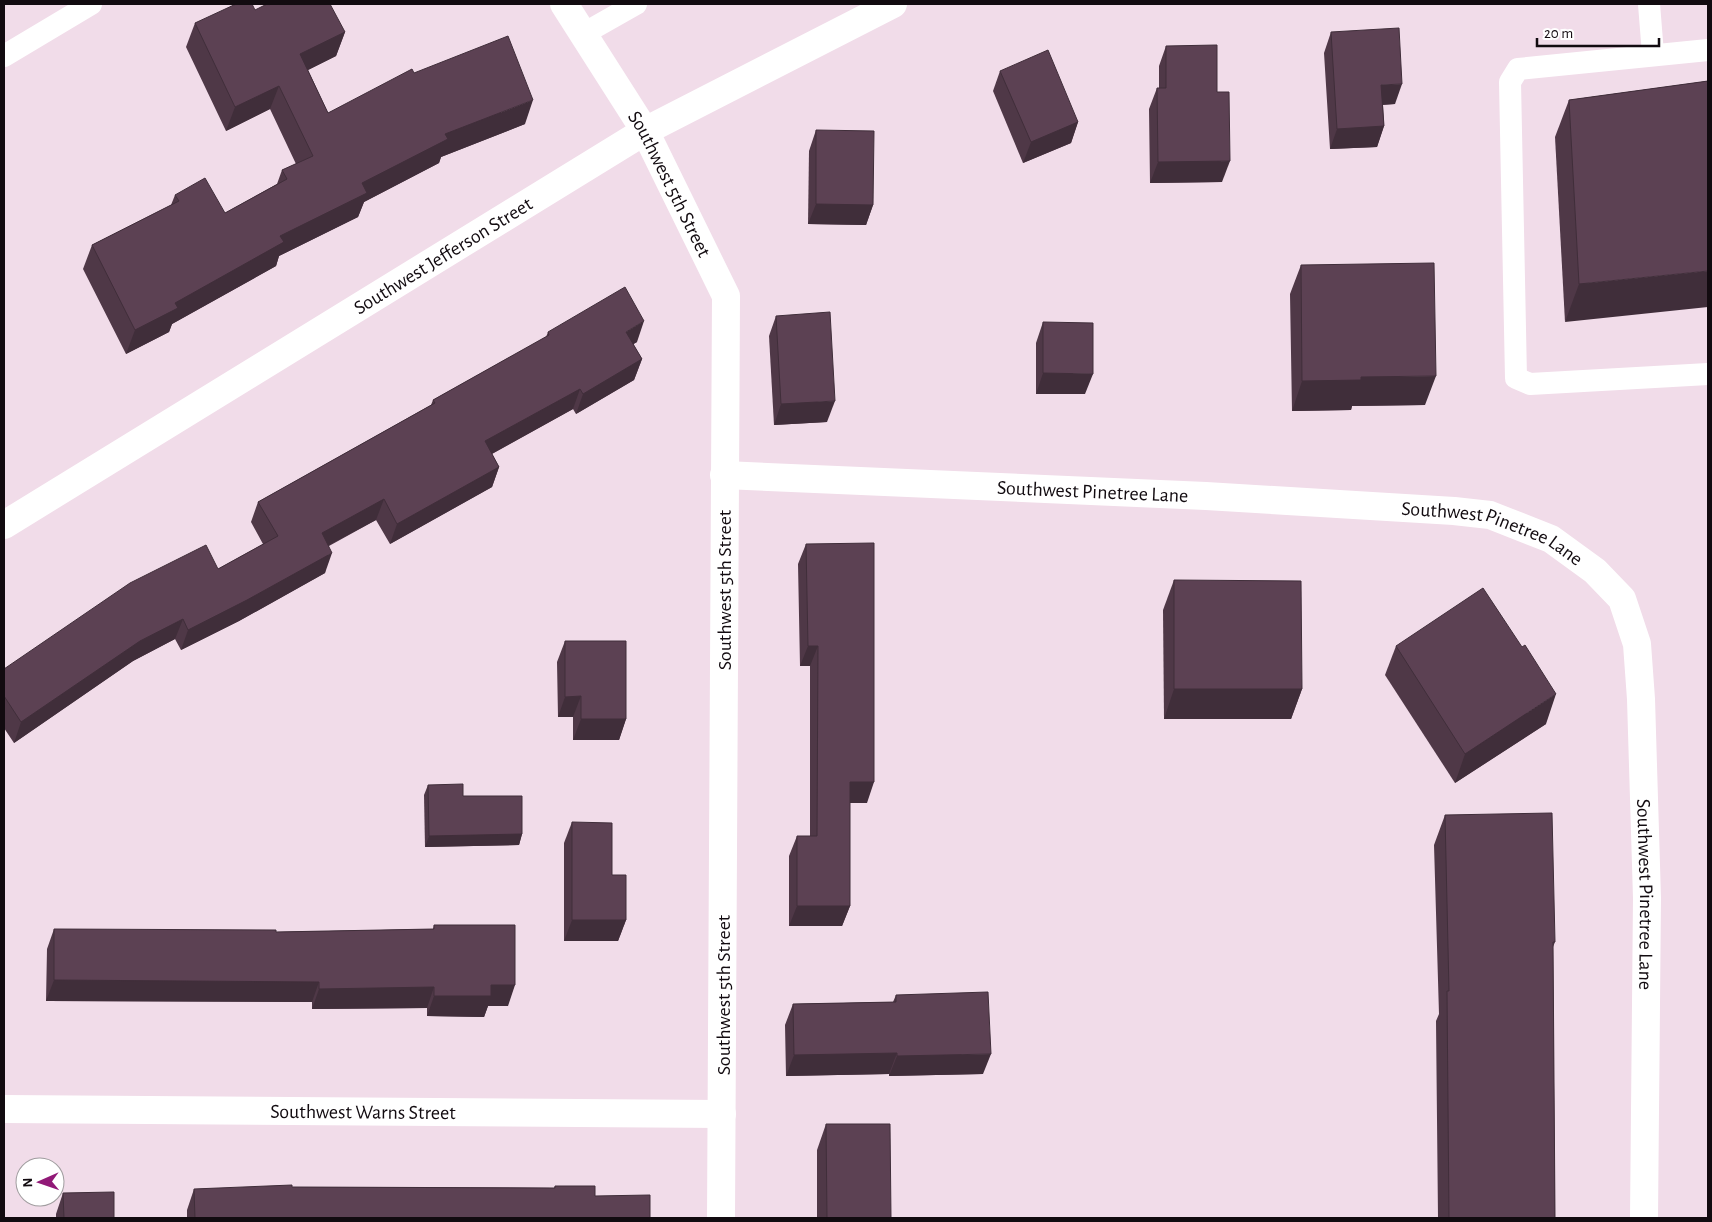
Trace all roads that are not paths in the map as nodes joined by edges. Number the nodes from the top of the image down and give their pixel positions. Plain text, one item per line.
1 (91, 4) edge
2 (564, 4) edge
3 (636, 4) edge
4 (893, 4) edge
5 (1649, 4) edge
6 (583, 34) junction
7 (1708, 50) edge
8 (1654, 54) junction
9 (4, 56) edge
10 (644, 131) junction
11 (1708, 374) edge
12 (724, 475) junction
13 (4, 525) edge
14 (4, 1109) edge
15 (722, 1114) junction
16 (722, 1218) edge
17 (1644, 1218) edge

1 - 9 lane
2 - 6 street, Southwest 5th Street
3 - 6 lane
4 - 10 street, Southwest Jefferson Street
5 - 8 lane
6 - 10 street, Southwest 5th Street
7 - 8 lane
8 - 11 lane
10 - 12 street, Southwest 5th Street
10 - 13 street, Southwest Jefferson Street
12 - 15 street, Southwest 5th Street
12 - 17 street, Southwest Pinetree Lane
14 - 15 street, Southwest Warns Street
15 - 16 street, Southwest 5th Street

